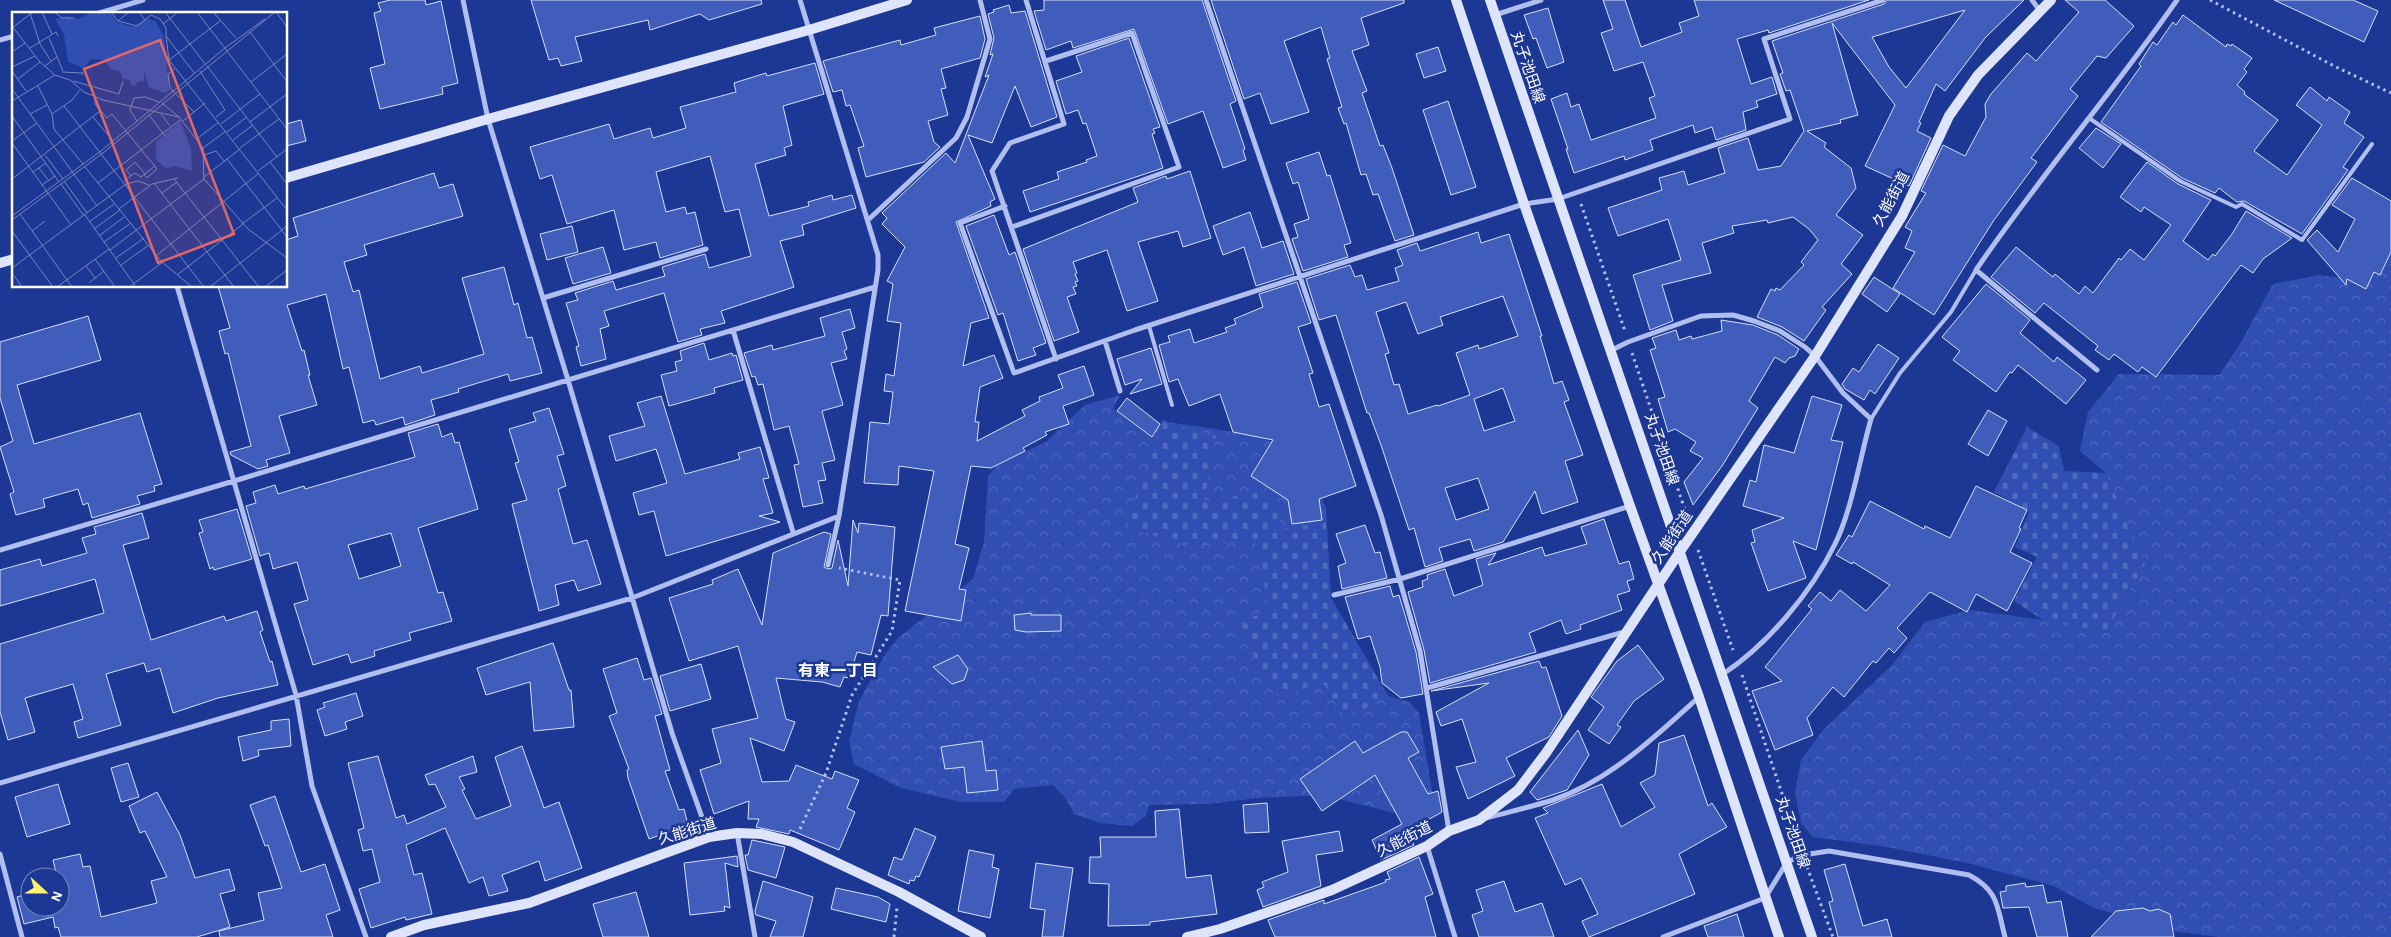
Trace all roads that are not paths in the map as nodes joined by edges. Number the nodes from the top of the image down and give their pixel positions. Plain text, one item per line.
1 (143, 0) edge
2 (462, 0) edge
3 (800, 0) edge
4 (907, 0) edge
5 (980, 0) edge
6 (1026, 0) edge
7 (1206, 0) edge
8 (1456, 0) edge
9 (1490, 0) edge
10 (1541, 0) edge
11 (1883, 0) edge
12 (2032, 0) edge
13 (2051, 0) edge
14 (2177, 0) edge
15 (1871, 2) edge
16 (2041, 11) junction
17 (103, 12) edge
18 (1495, 15) junction
19 (809, 30) junction
20 (1046, 61) junction
21 (2089, 118) junction
22 (488, 119) junction
23 (2372, 144) dead end
24 (288, 177) edge
25 (1558, 198) junction
26 (1524, 204) junction
27 (1005, 206) junction
28 (868, 220) junction
29 (1012, 227) junction
30 (706, 248) dead end
31 (1976, 270) junction
32 (1300, 277) junction
33 (875, 287) junction
34 (178, 288) edge
35 (543, 298) junction
36 (1149, 326) junction
37 (733, 330) junction
38 (1104, 341) junction
39 (1612, 350) junction
40 (1815, 356) junction
41 (1056, 358) junction
42 (2097, 370) dead end
43 (568, 380) junction
44 (1120, 391) dead end
45 (1172, 405) dead end
46 (1871, 419) junction
47 (234, 481) junction
48 (1630, 506) junction
49 (839, 516) junction
50 (793, 532) junction
51 (0, 550) edge
52 (1681, 550) junction
53 (828, 565) road end
54 (1400, 579) junction
55 (1658, 584) junction
56 (1334, 595) dead end
57 (632, 598) junction
58 (1627, 631) junction
59 (1723, 674) junction
60 (1427, 688) junction
61 (296, 695) junction
62 (1700, 697) junction
63 (0, 783) edge
64 (1478, 820) junction
65 (1449, 831) junction
66 (737, 833) junction
67 (709, 837) junction
68 (1428, 846) junction
69 (0, 854) edge
70 (1787, 862) junction
71 (1765, 898) junction
72 (971, 935) edge
73 (22, 937) edge
74 (366, 937) edge
75 (391, 937) edge
76 (755, 937) edge
77 (982, 937) edge
78 (1187, 937) edge
79 (1456, 937) edge
80 (1663, 937) edge
81 (1779, 937) edge
82 (1812, 937) edge
83 (2004, 937) edge

1 - 17 street
2 - 22 street
3 - 19 street
4 - 19 street
5 - 28 street
6 - 20 street
7 - 32 street
8 - 26 street
9 - 18 street, 丸子池田線
10 - 18 street
11 - 15 street
12 - 16 street
13 - 16 street, 久能街道
14 - 21 street
15 - 25 street
16 - 40 street, 久能街道
18 - 25 street, 丸子池田線
19 - 22 street
19 - 28 street
20 - 27 street
20 - 29 street
21 - 23 lane
21 - 31 street
22 - 24 street
22 - 35 street
25 - 26 street
25 - 39 street, 丸子池田線
26 - 32 street
26 - 48 street
27 - 29 street
27 - 41 street
28 - 33 street
29 - 41 street
30 - 35 street
31 - 42 street
31 - 46 lane
32 - 36 street
32 - 54 street
33 - 37 street
33 - 49 street
34 - 47 street
35 - 43 street
36 - 38 street
36 - 45 lane
37 - 43 street
37 - 50 street
38 - 41 street
38 - 44 street
39 - 40 street
39 - 52 street, 丸子池田線
40 - 46 street
40 - 52 street, 久能街道
43 - 47 street
43 - 57 street
46 - 59 street
47 - 51 street
47 - 61 street
48 - 54 street
48 - 55 street
49 - 50 street
49 - 53 street
50 - 57 street
52 - 55 street, 久能街道
52 - 59 street, 丸子池田線
54 - 56 street
54 - 60 street
55 - 58 street, 久能街道
55 - 62 street
57 - 61 street
57 - 67 street
58 - 60 street
58 - 64 street, 久能街道
59 - 70 street, 丸子池田線
60 - 65 street
61 - 63 street
61 - 74 street
62 - 64 street
62 - 71 street
64 - 65 street, 久能街道
65 - 68 street, 久能街道
66 - 67 street, 久能街道
66 - 72 street, 久能街道
66 - 76 street
67 - 75 street, 久能街道
68 - 78 street, 久能街道
68 - 79 street
69 - 73 street
70 - 71 street
70 - 82 street, 丸子池田線
70 - 83 street
71 - 80 street
71 - 81 street
72 - 77 street, 久能街道

